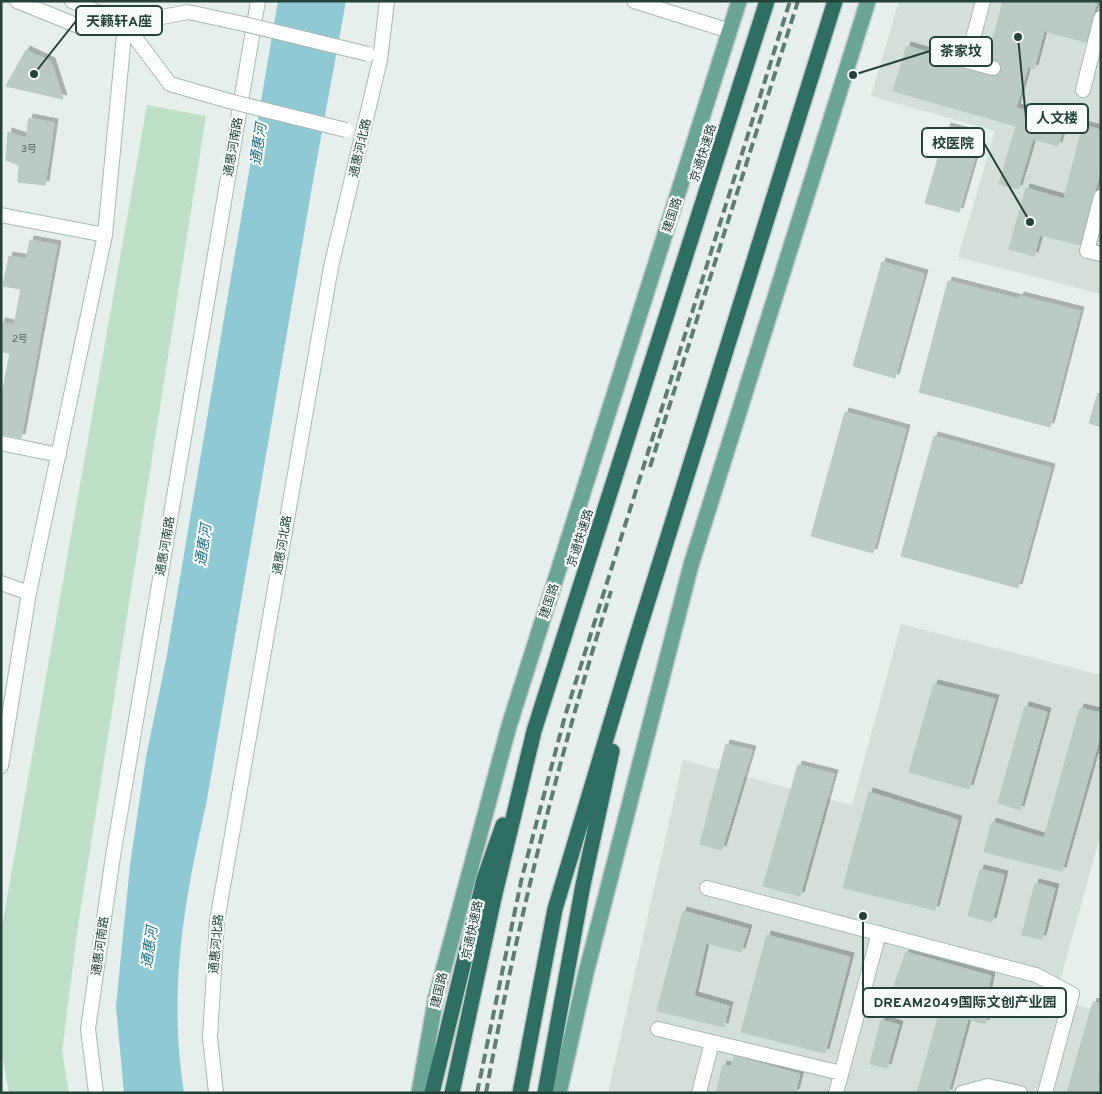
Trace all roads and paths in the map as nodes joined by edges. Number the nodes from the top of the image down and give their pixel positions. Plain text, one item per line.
1 (17, 1) edge
2 (72, 1) edge
3 (258, 1) edge
4 (387, 1) edge
5 (634, 1) edge
6 (740, 1) edge
7 (768, 1) edge
8 (835, 1) edge
9 (868, 1) edge
10 (983, 1) edge
11 (1101, 18) edge
12 (125, 24) junction
13 (730, 31) junction
14 (374, 57) junction
15 (993, 68) dead end
16 (1083, 90) dead end
17 (364, 134) junction
18 (1101, 197) edge
19 (1, 215) edge
20 (106, 235) junction
21 (1101, 254) edge
22 (1, 443) edge
23 (59, 455) junction
24 (1, 583) edge
25 (29, 593) junction
26 (636, 639) junction
27 (5, 710) edge
28 (534, 731) junction
29 (1, 766) edge
30 (707, 888) dead end
31 (879, 933) junction
32 (658, 1029) dead end
33 (712, 1042) junction
34 (841, 1073) junction
35 (96, 1093) edge
36 (216, 1093) edge
37 (419, 1093) edge
38 (432, 1093) edge
39 (452, 1093) edge
40 (520, 1093) edge
41 (545, 1093) edge
42 (559, 1093) edge
43 (699, 1093) edge
44 (836, 1093) edge
45 (962, 1093) edge
46 (1020, 1093) edge
47 (1045, 1093) edge

1 - 12 street
2 - 12 street
3 - 35 street, 通惠河南路
4 - 14 street, 通惠河北路
5 - 13 street
6 - 13 main road, 建国路
7 - 28 highway, 京通快速路
8 - 26 highway
9 - 42 main road
10 - 15 street
11 - 16 street
12 - 14 street, bridge
12 - 17 street, bridge
12 - 20 street
13 - 37 main road, 建国路
14 - 17 street, 通惠河北路
17 - 36 street, 通惠河北路
18 - 21 street
19 - 20 street
20 - 23 street
22 - 23 street
23 - 25 street
24 - 25 street
25 - 27 street
26 - 40 highway
26 - 41 highway
27 - 29 street
28 - 38 highway
28 - 39 highway, 京通快速路
30 - 31 street
31 - 34 street
31 - 47 street
32 - 33 street
33 - 34 street
33 - 43 street
34 - 44 street
45 - 46 street

